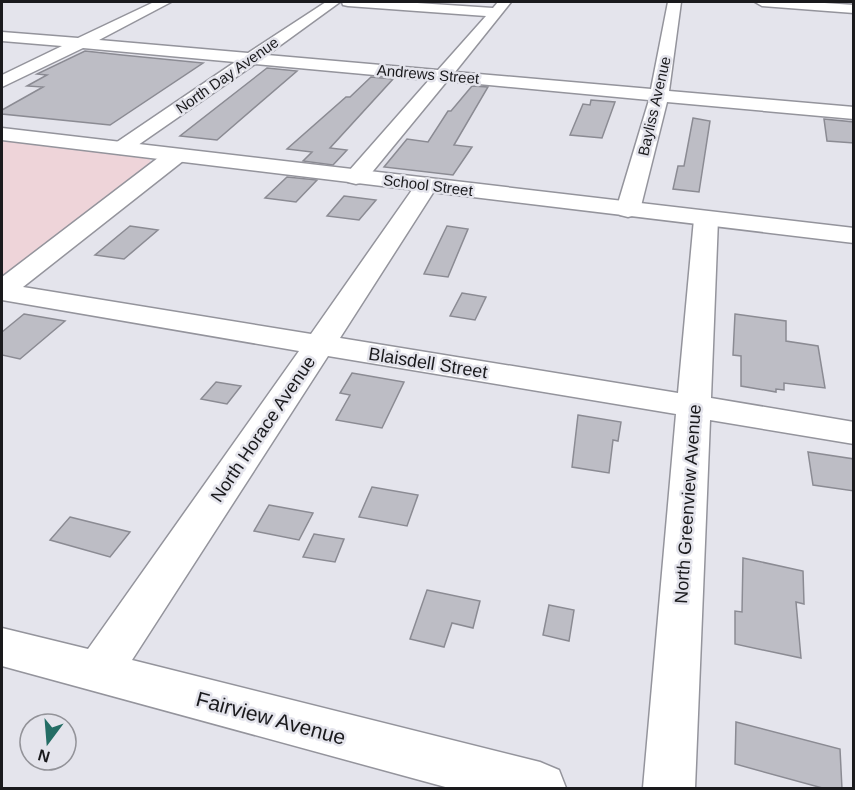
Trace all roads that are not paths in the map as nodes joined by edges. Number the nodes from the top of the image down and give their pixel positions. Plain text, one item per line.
1 (164, 2) edge
2 (334, 2) edge
3 (348, 2) edge
4 (675, 2) edge
5 (762, 2) edge
6 (852, 2) edge
7 (500, 7) edge
8 (854, 8) edge
9 (2, 36) edge
10 (82, 43) junction
11 (251, 58) junction
12 (441, 76) junction
13 (2, 82) edge
14 (659, 96) junction
15 (854, 113) edge
16 (2, 134) edge
17 (121, 148) junction
18 (175, 156) junction
19 (356, 177) junction
20 (427, 185) junction
21 (628, 210) junction
22 (706, 219) junction
23 (854, 237) edge
24 (2, 291) edge
25 (320, 345) junction
26 (694, 406) junction
27 (854, 433) edge
28 (2, 647) edge
29 (98, 673) junction
30 (540, 789) edge
31 (669, 789) edge

1 - 10 street
2 - 11 street, North Day Avenue
3 - 7 street
4 - 14 street, Bayliss Avenue
5 - 8 street
6 - 8 street
7 - 12 street
9 - 10 street, Andrews Street
10 - 11 street, Andrews Street
10 - 13 street
11 - 12 street, Andrews Street
11 - 17 street, North Day Avenue
12 - 14 street, Andrews Street
12 - 19 street
14 - 15 street, Andrews Street
14 - 21 street, Bayliss Avenue
16 - 17 street, School Street
17 - 18 street, School Street
18 - 19 street, School Street
18 - 24 street
19 - 20 street, School Street
20 - 21 street, School Street
20 - 25 street, North Horace Avenue
21 - 22 street, School Street
22 - 23 street, School Street
22 - 26 street, North Greenview Avenue
24 - 25 street, Blaisdell Street
25 - 26 street, Blaisdell Street
25 - 29 street, North Horace Avenue
26 - 27 street, Blaisdell Street
26 - 31 street, North Greenview Avenue
28 - 29 street, Fairview Avenue
29 - 30 street, Fairview Avenue

